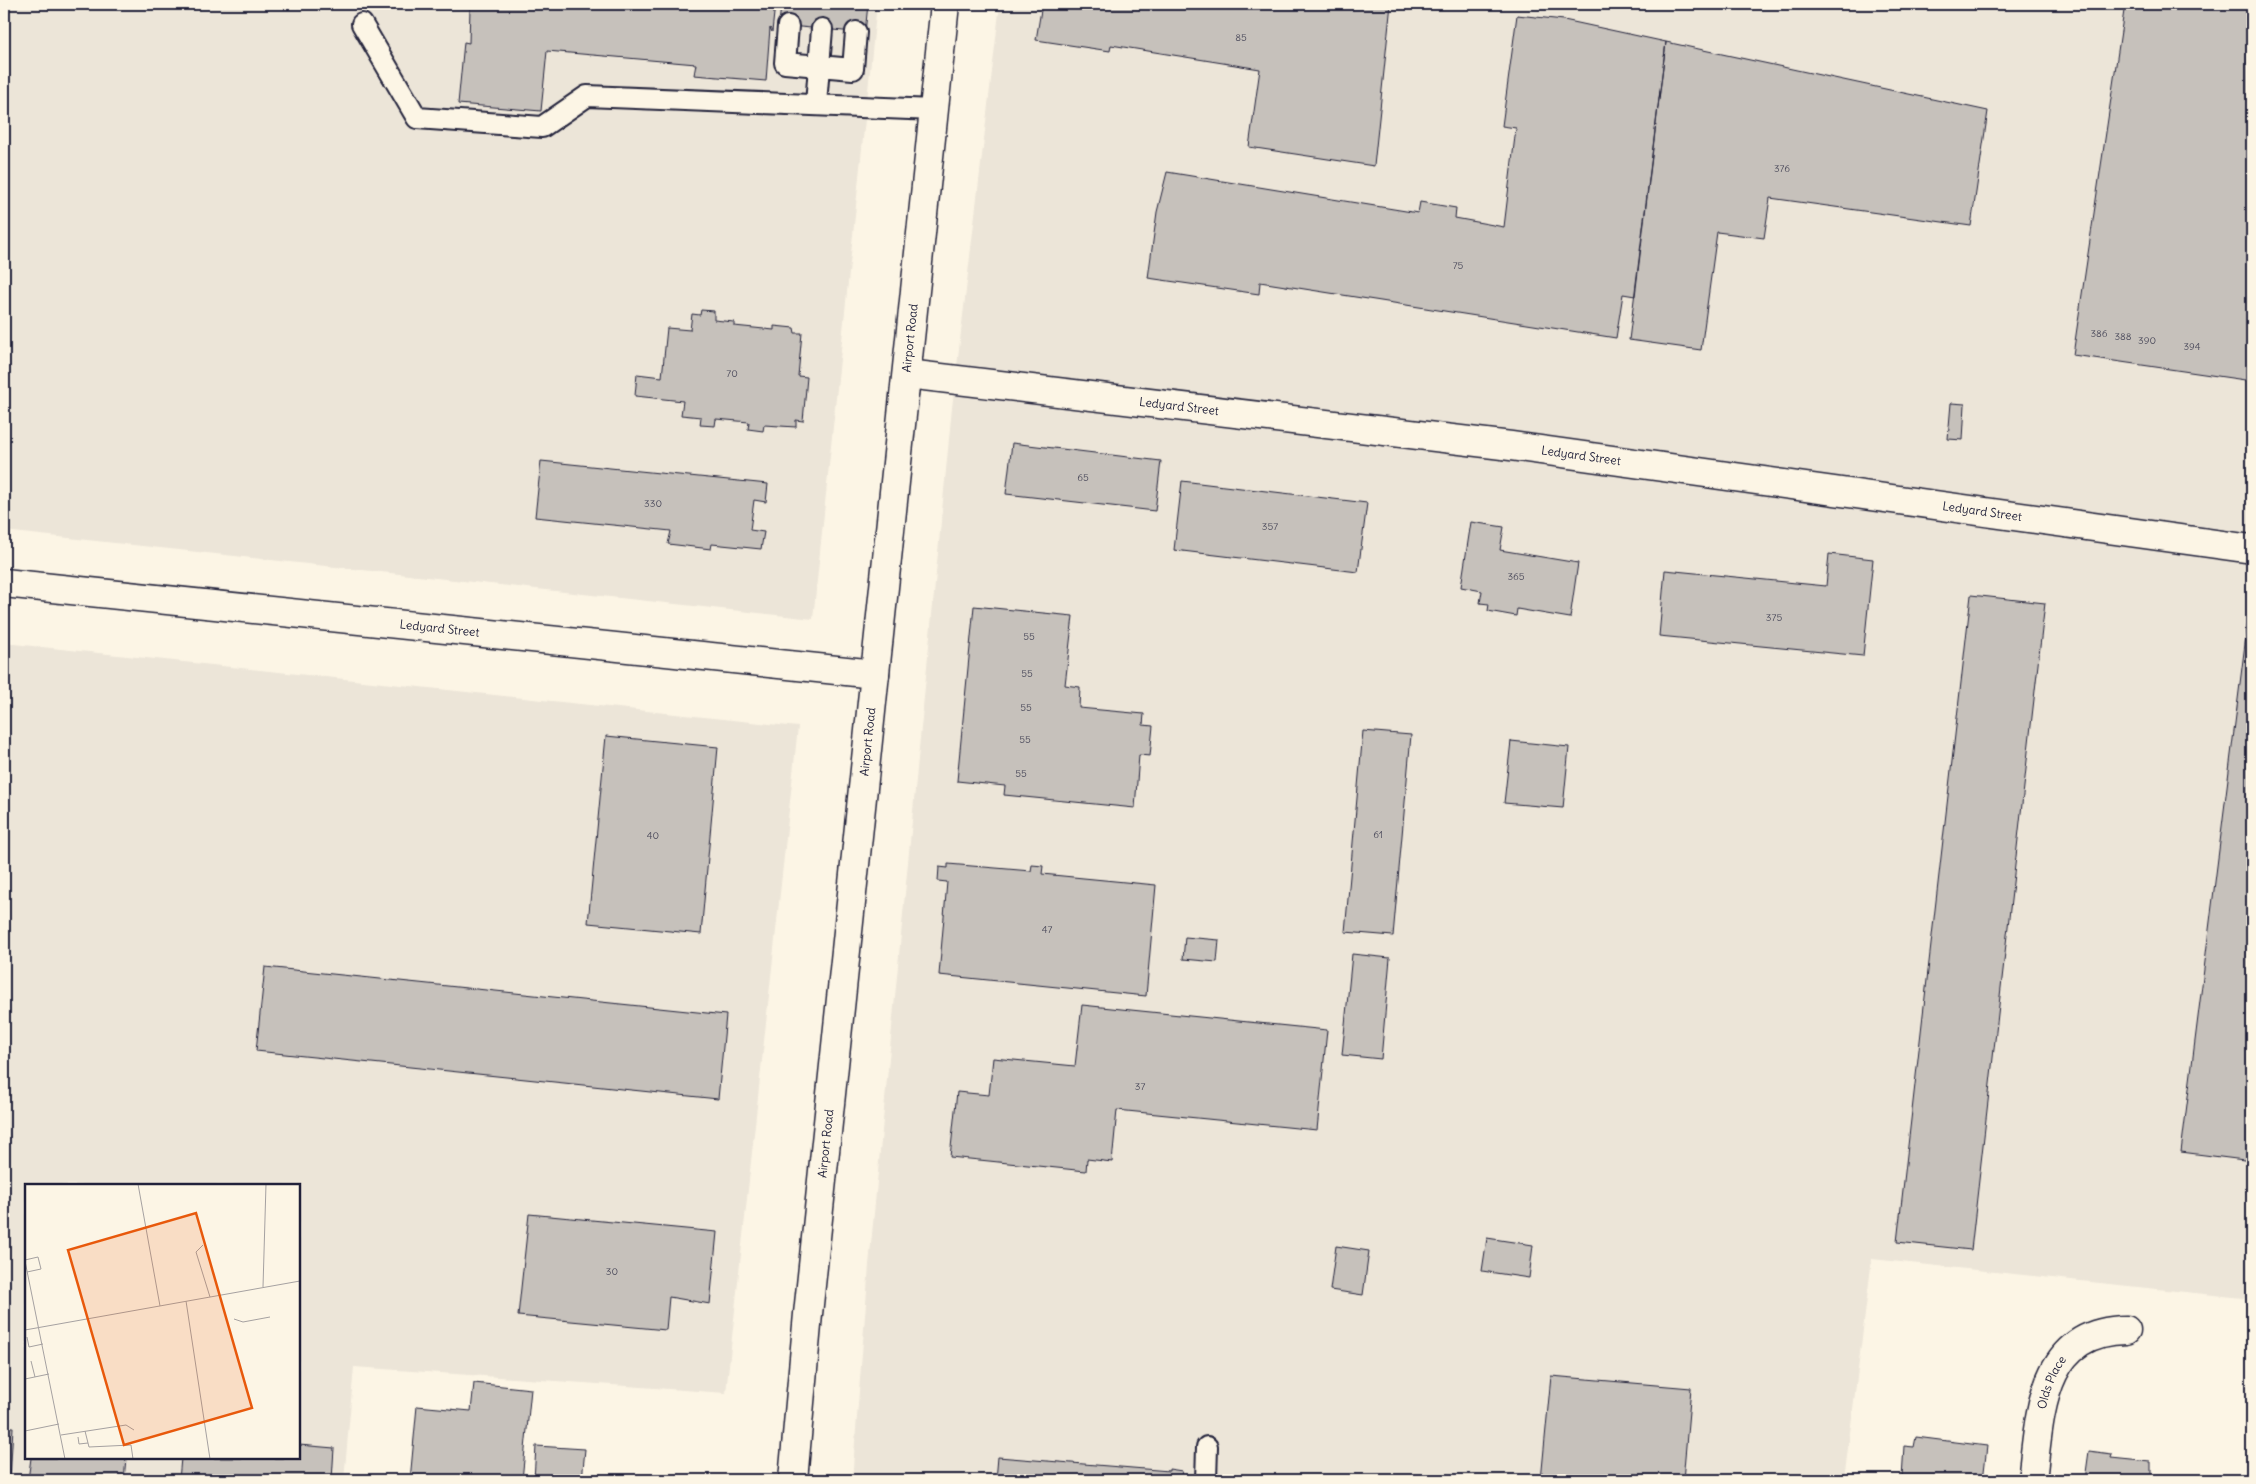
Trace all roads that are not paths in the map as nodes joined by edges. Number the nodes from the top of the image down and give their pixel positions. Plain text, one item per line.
1 (945, 4) edge
2 (362, 24) dead end
3 (788, 26) dead end
4 (822, 29) dead end
5 (856, 32) dead end
6 (819, 66) junction
7 (816, 104) junction
8 (934, 110) junction
9 (907, 374) junction
10 (2252, 550) edge
11 (4, 583) edge
12 (875, 674) junction
13 (2126, 1330) dead end
14 (1207, 1447) dead end
15 (793, 1480) edge
16 (1206, 1480) edge
17 (2032, 1480) edge

1 - 8 street, Airport Road
2 - 7 lane
3 - 6 lane
4 - 6 lane
5 - 6 lane
6 - 7 lane
7 - 8 lane
8 - 9 street, Airport Road
9 - 10 street, Ledyard Street
9 - 12 street, Airport Road
11 - 12 street, Ledyard Street
12 - 15 street, Airport Road
13 - 17 street, Olds Place
14 - 16 lane

